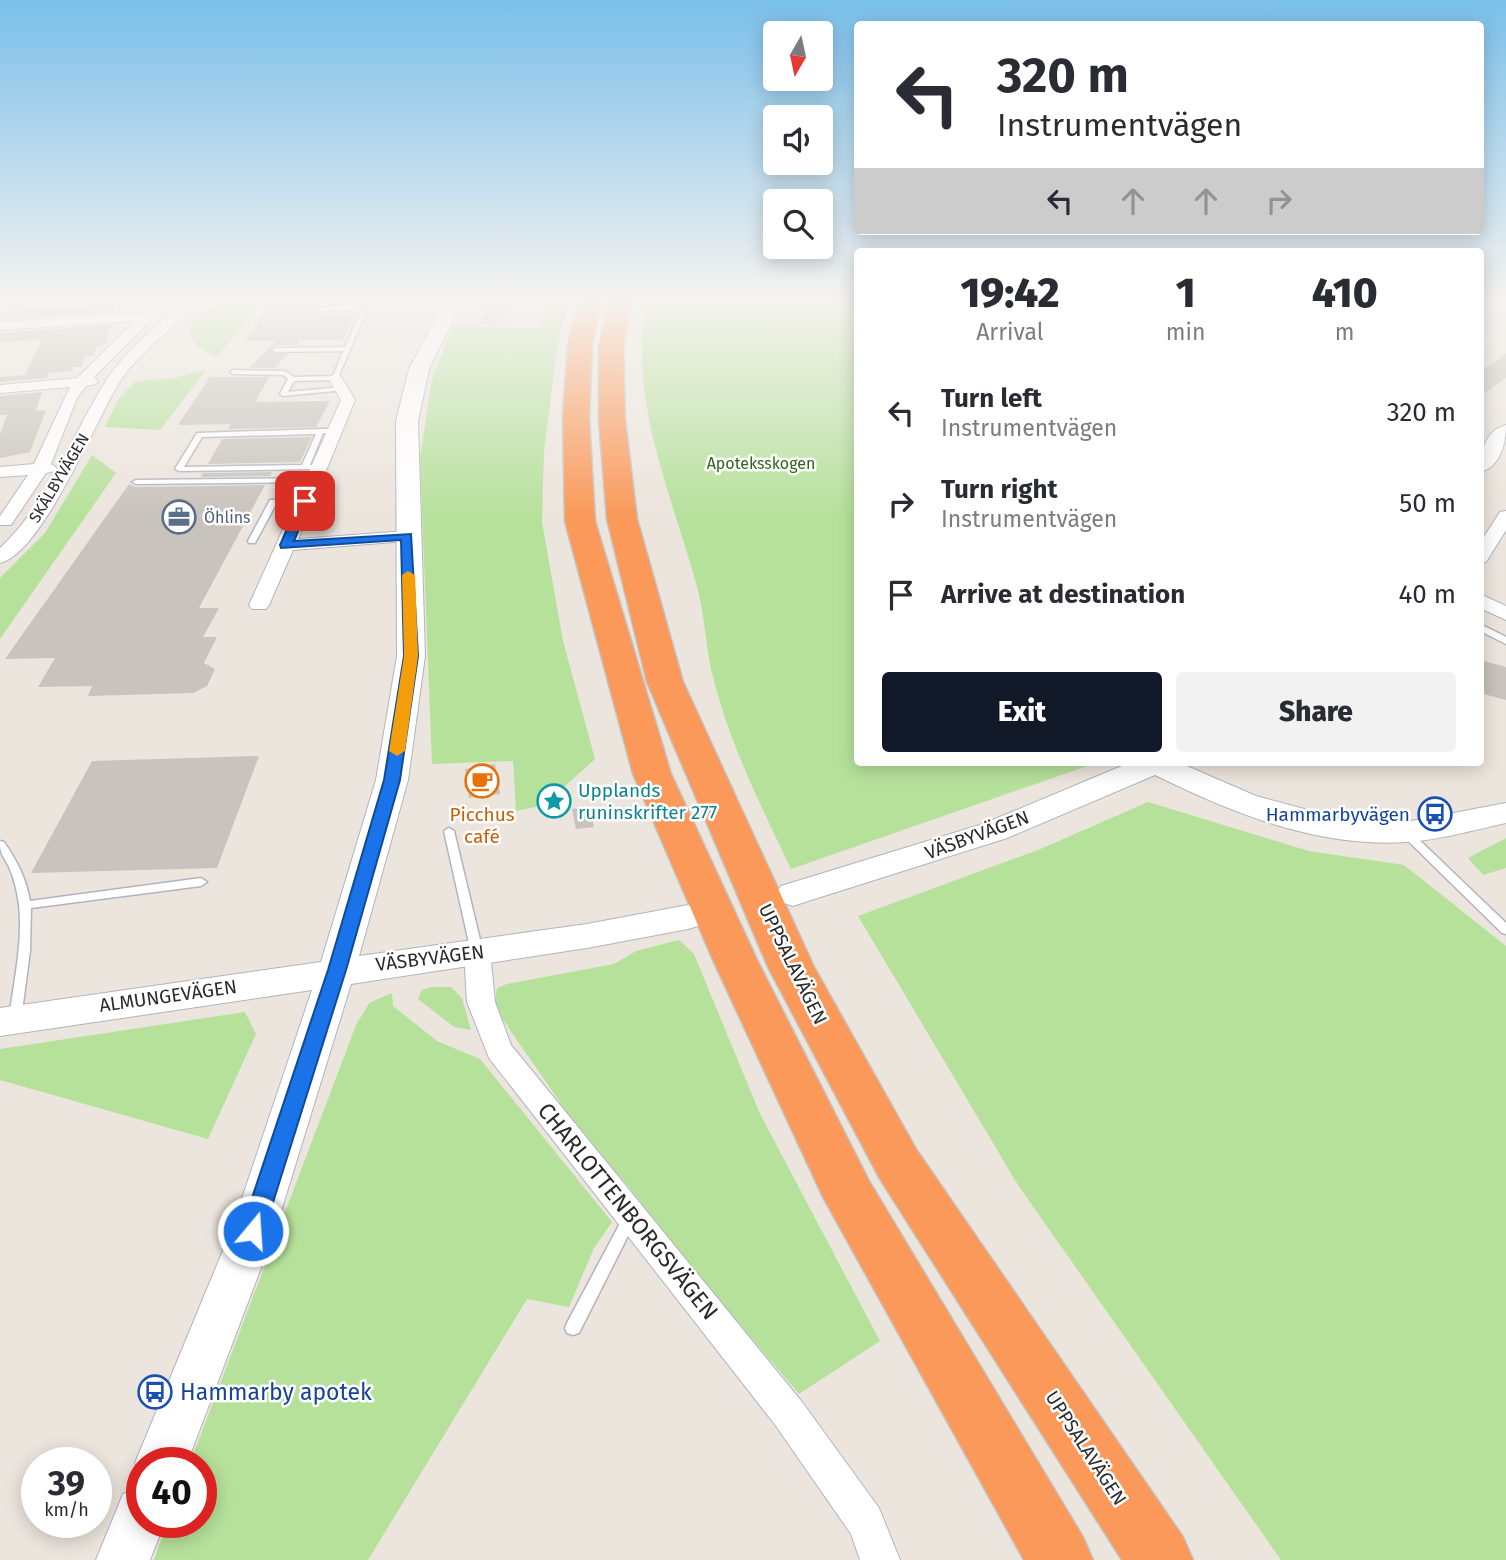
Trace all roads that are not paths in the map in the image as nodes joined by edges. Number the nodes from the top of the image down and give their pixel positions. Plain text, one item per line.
1 (92, 371) edge
2 (122, 371) edge
3 (341, 371) edge
4 (419, 371) edge
5 (579, 371) edge
6 (611, 371) edge
7 (233, 372) dead end
8 (114, 379) junction
9 (292, 379) junction
10 (81, 382) junction
11 (338, 384) junction
12 (0, 389) edge
13 (328, 431) junction
14 (1506, 431) edge
15 (1484, 460) edge
16 (68, 466) junction
17 (41, 468) junction
18 (313, 471) junction
19 (0, 472) edge
20 (136, 482) dead end
21 (305, 501) junction
22 (1506, 516) edge
23 (5, 521) dead end
24 (407, 536) junction
25 (252, 541) dead end
26 (286, 545) junction
27 (1484, 552) edge
28 (0, 558) edge
29 (1484, 602) edge
30 (259, 605) dead end
31 (1506, 614) edge
32 (1484, 629) edge
33 (1506, 641) edge
34 (1148, 766) edge
35 (1161, 766) edge
36 (1506, 813) edge
37 (449, 831) dead end
38 (1405, 832) junction
39 (0, 845) edge
40 (201, 881) dead end
41 (793, 894) dead end
42 (27, 905) junction
43 (688, 917) dead end
44 (1506, 930) edge
45 (477, 952) junction
46 (337, 970) junction
47 (7, 1020) edge
48 (631, 1215) junction
49 (573, 1328) dead end
50 (168, 1447) edge
51 (132, 1538) edge
52 (123, 1560) edge
53 (880, 1560) edge
54 (1059, 1560) edge
55 (1160, 1560) edge

1 - 10 street
2 - 8 street, SKÄLBYVÄGEN
3 - 11 lane
4 - 24 street
5 - 54 highway
6 - 55 highway, UPPSALAVÄGEN
7 - 9 lane
8 - 10 street
8 - 16 street, SKÄLBYVÄGEN
9 - 11 lane
9 - 11 lane
10 - 12 street
10 - 17 street
11 - 13 street
13 - 18 street
13 - 18 lane
14 - 15 street
16 - 17 street
16 - 28 street, SKÄLBYVÄGEN
17 - 19 street
17 - 23 street
18 - 20 lane
18 - 21 street
21 - 25 lane
21 - 26 street
22 - 27 street
24 - 26 street
24 - 46 street
26 - 30 street
29 - 31 street
32 - 33 lane
34 - 41 street, VÄSBYVÄGEN
35 - 38 street
36 - 38 street
37 - 45 lane, CHARLOTTENBORGSVÄGEN
38 - 44 lane
39 - 42 lane
40 - 42 lane
42 - 47 lane
43 - 45 street, VÄSBYVÄGEN
45 - 46 street, VÄSBYVÄGEN
45 - 48 street, CHARLOTTENBORGSVÄGEN
46 - 47 street, ALMUNGEVÄGEN
46 - 50 street
48 - 49 lane
48 - 53 street, CHARLOTTENBORGSVÄGEN
51 - 52 street

